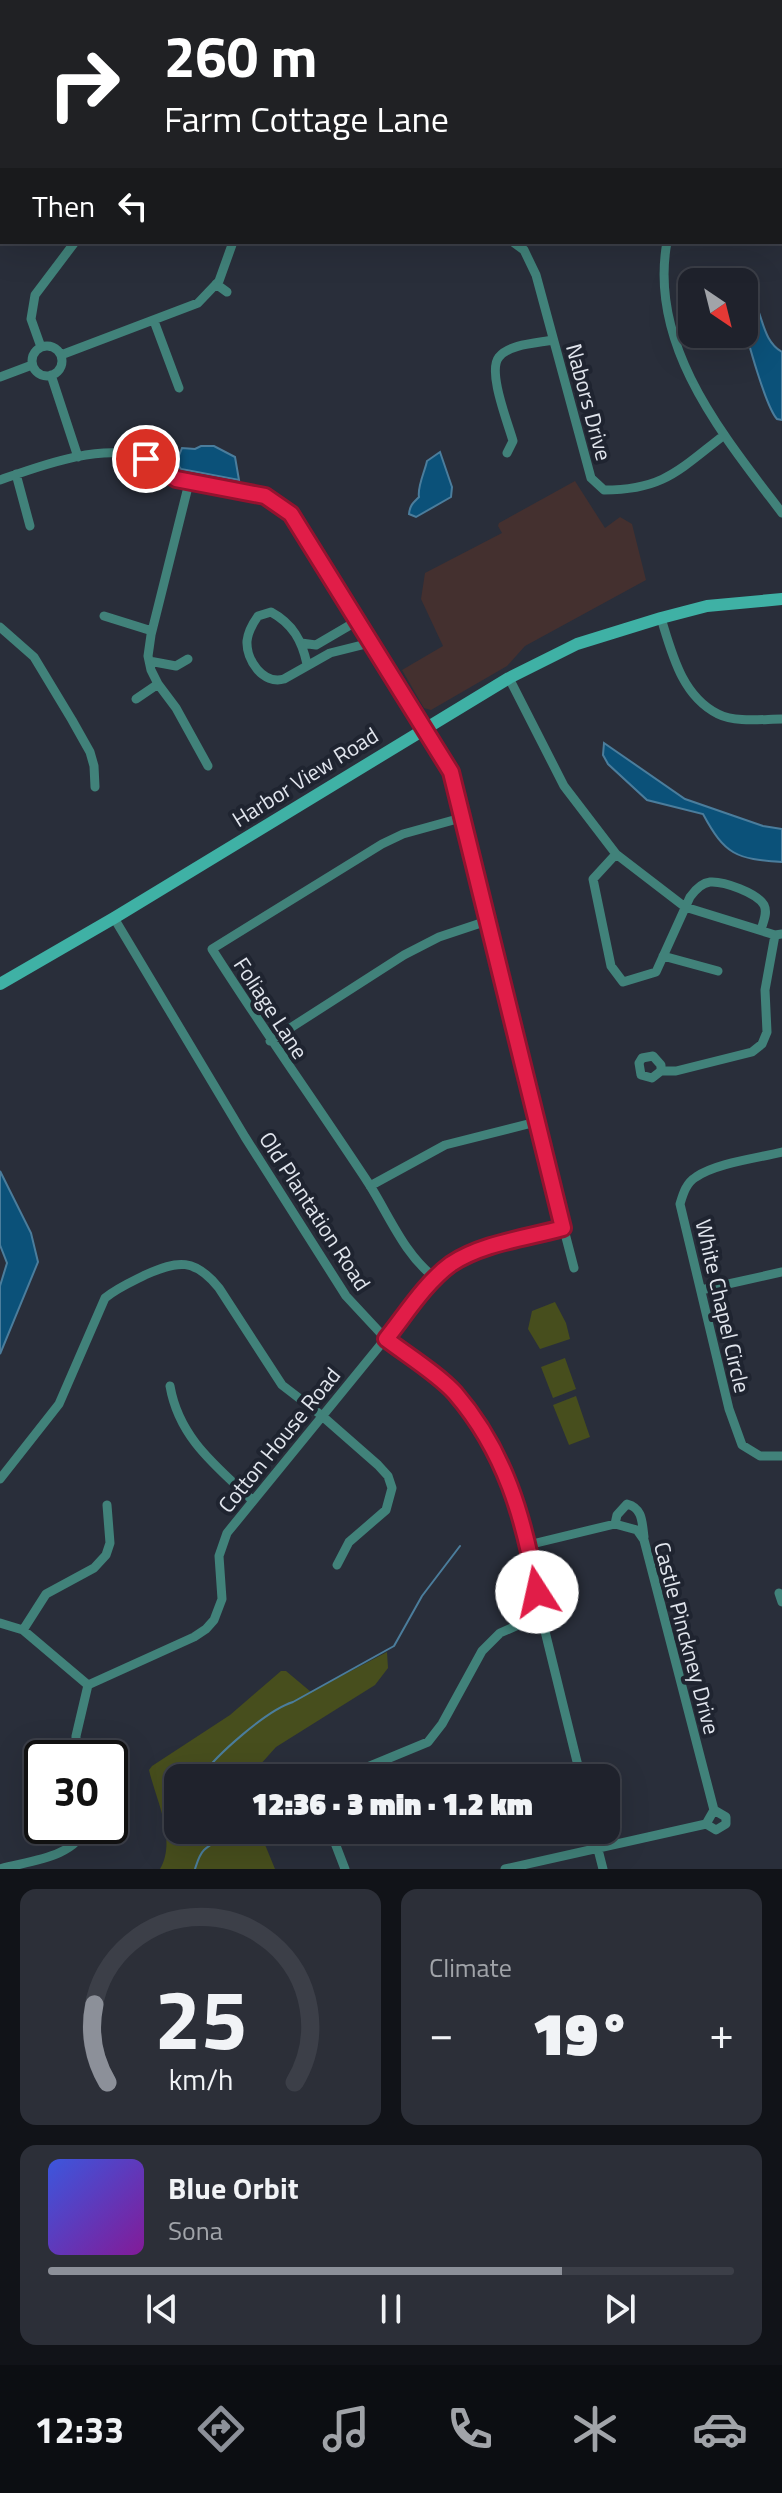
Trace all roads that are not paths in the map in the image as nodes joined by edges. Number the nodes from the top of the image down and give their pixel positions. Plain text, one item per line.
1 (73, 244) edge
2 (232, 244) edge
3 (516, 244) edge
4 (667, 244) edge
5 (216, 284) junction
6 (227, 292) dead end
7 (154, 321) junction
8 (553, 340) junction
9 (41, 347) junction
10 (61, 355) junction
11 (32, 365) junction
12 (51, 375) junction
13 (0, 377) edge
14 (179, 388) dead end
15 (723, 436) junction
16 (507, 453) dead end
17 (78, 457) junction
18 (16, 474) junction
19 (0, 480) edge
20 (189, 483) junction
21 (782, 513) edge
22 (30, 526) dead end
23 (782, 599) edge
24 (104, 616) dead end
25 (661, 618) junction
26 (357, 621) junction
27 (0, 627) edge
28 (152, 631) junction
29 (301, 643) junction
30 (370, 643) junction
31 (188, 659) dead end
32 (149, 661) junction
33 (307, 664) junction
34 (509, 678) junction
35 (158, 684) junction
36 (136, 699) dead end
37 (782, 719) edge
38 (423, 729) junction
39 (208, 766) dead end
40 (95, 787) dead end
41 (461, 818) junction
42 (616, 854) junction
43 (685, 907) junction
44 (114, 918) junction
45 (487, 921) junction
46 (761, 930) junction
47 (778, 934) edge
48 (663, 956) junction
49 (718, 971) dead end
50 (0, 984) edge
51 (270, 1041) junction
52 (661, 1071) dead end
53 (536, 1122) junction
54 (782, 1152) edge
55 (370, 1186) junction
56 (563, 1228) junction
57 (574, 1268) dead end
58 (782, 1272) edge
59 (435, 1278) junction
60 (701, 1290) junction
61 (386, 1339) junction
62 (170, 1386) dead end
63 (321, 1415) junction
64 (782, 1456) edge
65 (0, 1479) edge
66 (252, 1500) junction
67 (107, 1505) dead end
68 (615, 1524) junction
69 (644, 1540) junction
70 (528, 1545) junction
71 (337, 1565) dead end
72 (541, 1615) junction
73 (0, 1623) edge
74 (23, 1630) junction
75 (88, 1685) junction
76 (76, 1740) edge
77 (375, 1764) edge
78 (578, 1764) edge
79 (75, 1844) edge
80 (335, 1844) edge
81 (596, 1844) edge
82 (597, 1847) junction
83 (0, 1869) edge
84 (345, 1869) edge
85 (505, 1869) edge
86 (603, 1869) edge

1 - 9 street
2 - 5 street
3 - 8 street, Nabors Drive
4 - 15 street
5 - 6 street
5 - 7 street
7 - 10 street
7 - 14 street
8 - 15 street, Nabors Drive
8 - 16 street
9 - 10 street
9 - 11 street
10 - 12 street
11 - 12 street
11 - 13 street
12 - 17 street
15 - 21 street
17 - 18 street
17 - 20 street
18 - 19 street
18 - 22 street
20 - 26 street
20 - 28 street
23 - 25 main road, Harbor View Road
24 - 28 street
25 - 34 main road, Harbor View Road
25 - 37 street
26 - 29 street
26 - 30 street
27 - 40 street
28 - 32 street
29 - 33 street
29 - 33 street
30 - 33 street
30 - 38 street
31 - 32 street
32 - 35 street
34 - 38 main road, Harbor View Road
34 - 42 street
35 - 36 street
35 - 39 street
38 - 41 street
38 - 44 main road, Harbor View Road
41 - 45 street
41 - 51 street, Foliage Lane
42 - 43 street
42 - 48 street
43 - 46 street
43 - 46 street
43 - 48 street
44 - 50 main road, Harbor View Road
44 - 61 street, Old Plantation Road
45 - 51 street
45 - 53 street
46 - 47 street
47 - 52 street
48 - 49 street
51 - 55 street, Foliage Lane
53 - 55 street
53 - 56 street
54 - 60 street, White Chapel Circle
55 - 59 street, Foliage Lane
56 - 57 street
56 - 59 street, Cotton House Road
58 - 60 street
59 - 61 street, Cotton House Road
60 - 64 street, White Chapel Circle
61 - 63 street, Cotton House Road
61 - 70 street, Old Plantation Road
62 - 66 street
63 - 65 street
63 - 66 street, Cotton House Road
63 - 71 street
66 - 75 street, Cotton House Road
67 - 74 street
68 - 69 street, Castle Pinckney Drive
68 - 69 street
68 - 70 street
69 - 82 street, Castle Pinckney Drive
70 - 72 street, Old Plantation Road
72 - 77 street
72 - 78 street, Old Plantation Road
73 - 74 street
74 - 75 street
75 - 76 street
79 - 83 street
80 - 84 street
81 - 82 street
82 - 85 street
82 - 86 street

